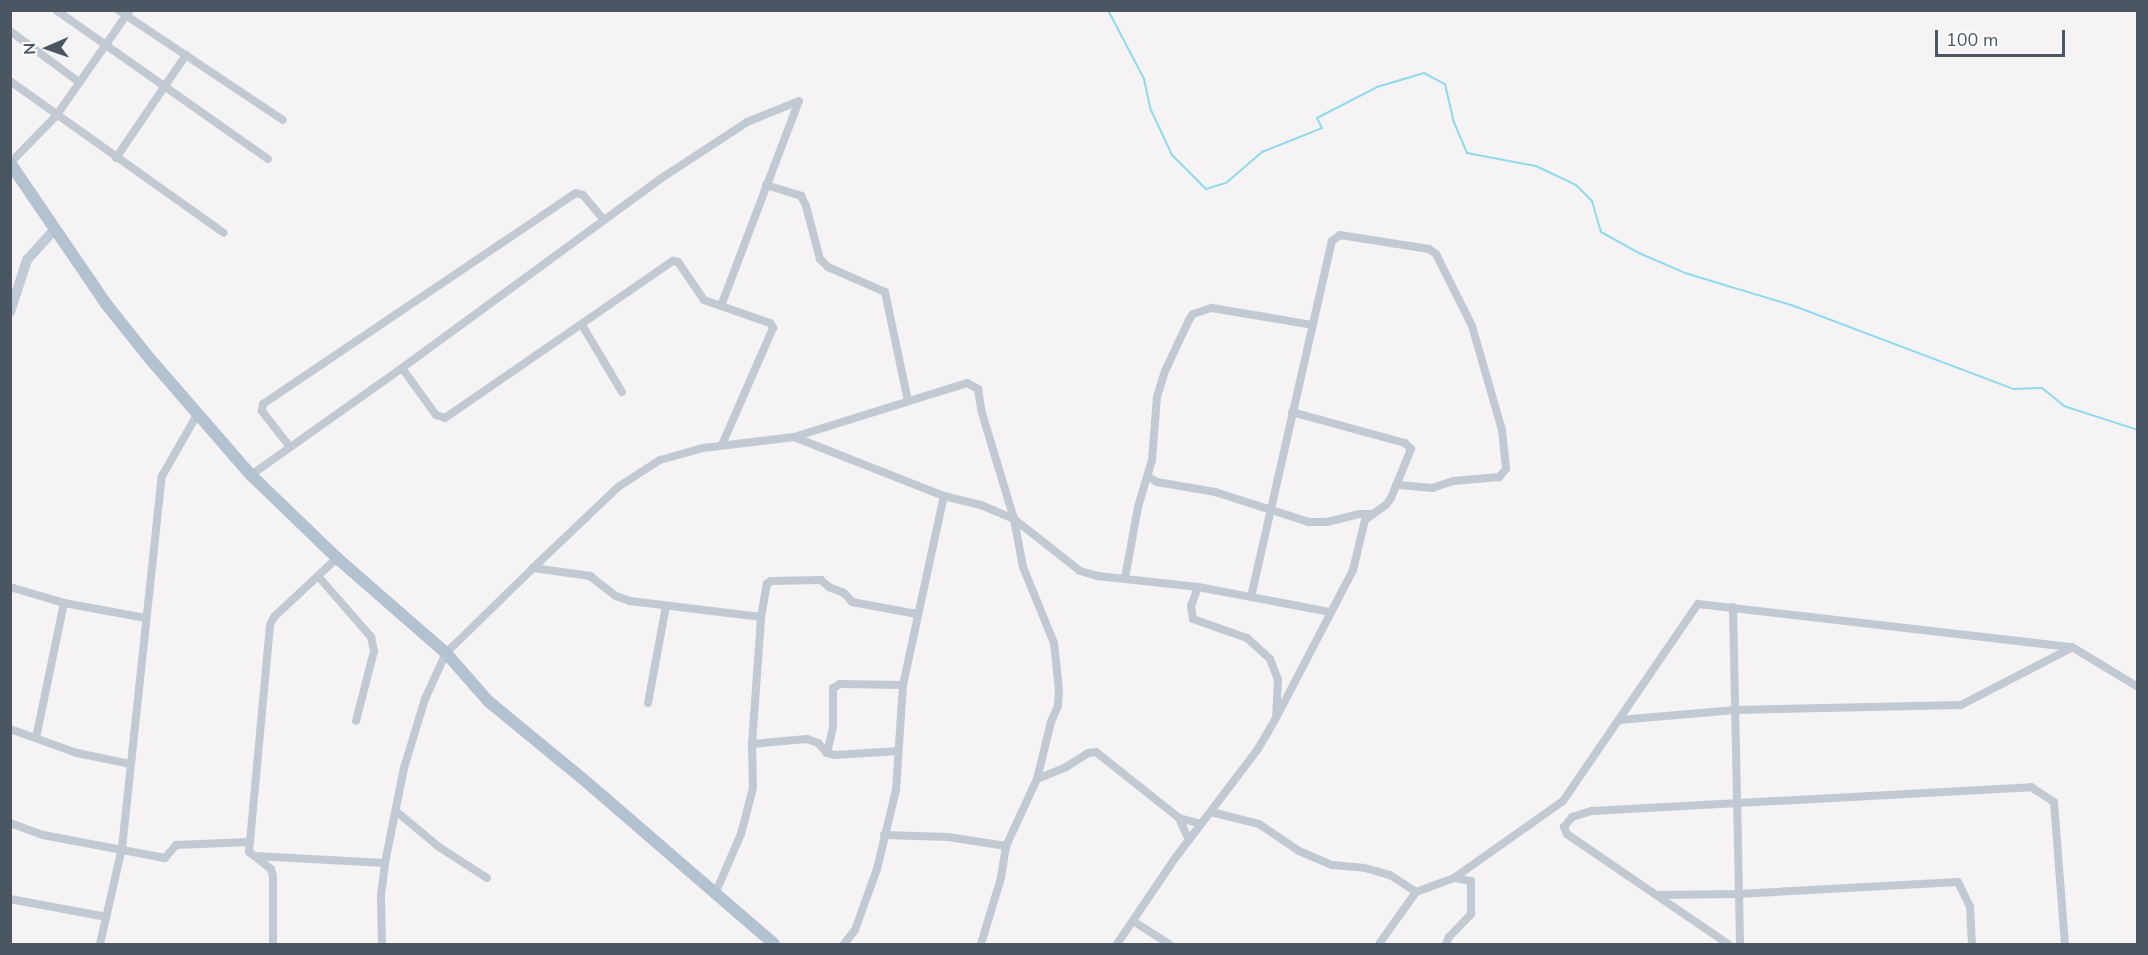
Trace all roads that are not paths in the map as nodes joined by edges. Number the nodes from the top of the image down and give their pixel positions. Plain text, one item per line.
1 (56, 10) edge
2 (118, 10) edge
3 (128, 13) edge
4 (10, 31) edge
5 (105, 45) junction
6 (186, 55) junction
7 (10, 81) edge
8 (79, 82) junction
9 (165, 87) junction
10 (56, 116) junction
11 (282, 120) dead end
12 (116, 158) junction
13 (268, 159) dead end
14 (11, 163) edge
15 (766, 185) junction
16 (604, 220) junction
17 (54, 230) junction
18 (224, 233) dead end
19 (721, 306) junction
20 (10, 312) edge
21 (582, 325) junction
22 (1312, 325) junction
23 (402, 368) junction
24 (622, 392) dead end
25 (908, 401) junction
26 (1292, 412) junction
27 (196, 415) junction
28 (794, 436) junction
29 (722, 445) junction
30 (290, 447) junction
31 (251, 475) junction
32 (1149, 477) junction
33 (1396, 485) junction
34 (944, 496) junction
35 (1273, 510) junction
36 (1371, 514) junction
37 (1014, 519) junction
38 (337, 558) junction
39 (533, 568) junction
40 (318, 576) junction
41 (1125, 578) junction
42 (10, 587) edge
43 (1198, 587) junction
44 (1251, 597) junction
45 (64, 603) junction
46 (666, 606) junction
47 (1733, 607) junction
48 (1330, 612) junction
49 (917, 614) junction
50 (761, 617) junction
51 (146, 618) junction
52 (2072, 647) junction
53 (446, 653) junction
54 (903, 685) junction
55 (2138, 687) edge
56 (648, 703) dead end
57 (1736, 710) junction
58 (1276, 718) junction
59 (1619, 720) junction
60 (356, 721) dead end
61 (10, 729) edge
62 (36, 738) junction
63 (753, 744) junction
64 (898, 751) junction
65 (827, 753) junction
66 (130, 764) junction
67 (1037, 779) junction
68 (1736, 802) junction
69 (397, 812) junction
70 (1211, 812) junction
71 (1179, 818) junction
72 (10, 824) edge
73 (1201, 824) junction
74 (884, 835) junction
75 (1189, 840) junction
76 (249, 842) junction
77 (1006, 846) junction
78 (122, 848) junction
79 (254, 856) junction
80 (385, 863) junction
81 (487, 878) dead end
82 (1454, 878) junction
83 (1416, 892) junction
84 (715, 894) junction
85 (1738, 894) junction
86 (1655, 895) junction
87 (10, 899) edge
88 (106, 917) junction
89 (1133, 921) junction
90 (100, 945) edge
91 (273, 945) edge
92 (382, 945) edge
93 (774, 945) edge
94 (844, 945) edge
95 (981, 945) edge
96 (1117, 945) edge
97 (1169, 945) edge
98 (1379, 945) edge
99 (1446, 945) edge
100 (1728, 945) edge
101 (1740, 945) edge
102 (1972, 945) edge
103 (2065, 945) edge

1 - 5 street
2 - 3 street
3 - 5 street
3 - 6 street
4 - 8 street
5 - 8 street
5 - 9 street
6 - 9 street
6 - 11 street
7 - 10 street
8 - 10 street
9 - 12 street
9 - 13 street
10 - 12 street
10 - 14 street
12 - 18 street
14 - 17 main road
15 - 16 street
15 - 19 street
15 - 25 street
16 - 23 street
16 - 30 street
17 - 20 street
17 - 27 main road
19 - 21 street
19 - 29 street
21 - 23 street
21 - 24 street
22 - 26 street
22 - 32 street
22 - 33 street
23 - 30 street
25 - 28 street
25 - 37 street
26 - 33 street
26 - 35 street
27 - 31 main road
27 - 51 street
28 - 29 street
28 - 34 street
29 - 39 street
30 - 31 street
31 - 38 main road
32 - 35 street
32 - 41 street
33 - 36 street
34 - 37 street
34 - 49 street
35 - 36 street
35 - 44 street
36 - 48 street
37 - 41 street
37 - 67 street
38 - 40 street
38 - 53 main road
39 - 46 street
39 - 53 street
40 - 60 street
40 - 76 street
41 - 43 street
42 - 45 street
43 - 44 street
43 - 58 street
44 - 48 street
45 - 51 street
45 - 62 street
46 - 50 street
46 - 56 street
47 - 52 street
47 - 57 street
47 - 59 street
48 - 58 street
49 - 50 street
49 - 54 street
50 - 63 street
51 - 66 street
52 - 55 street
52 - 57 street
53 - 69 street
53 - 84 main road
54 - 64 street
54 - 65 street
57 - 59 street
57 - 68 street
58 - 70 street
59 - 82 street
61 - 62 street
62 - 66 street
63 - 65 street
63 - 84 street
64 - 65 street
64 - 74 street
66 - 78 street
67 - 71 street
67 - 77 street
68 - 85 street
68 - 86 street
68 - 103 street
69 - 80 street
69 - 81 street
70 - 73 street
70 - 83 street
71 - 73 street
71 - 75 street
72 - 78 street
73 - 75 street
74 - 77 street
74 - 94 street
75 - 89 street
76 - 78 street
76 - 79 street
77 - 95 street
78 - 88 street
79 - 80 street
79 - 91 street
80 - 92 street
82 - 83 street
82 - 99 street
83 - 98 street
84 - 93 main road
85 - 86 street
85 - 101 street
85 - 102 street
86 - 100 street
87 - 88 street
88 - 90 street
89 - 96 street
89 - 97 street

